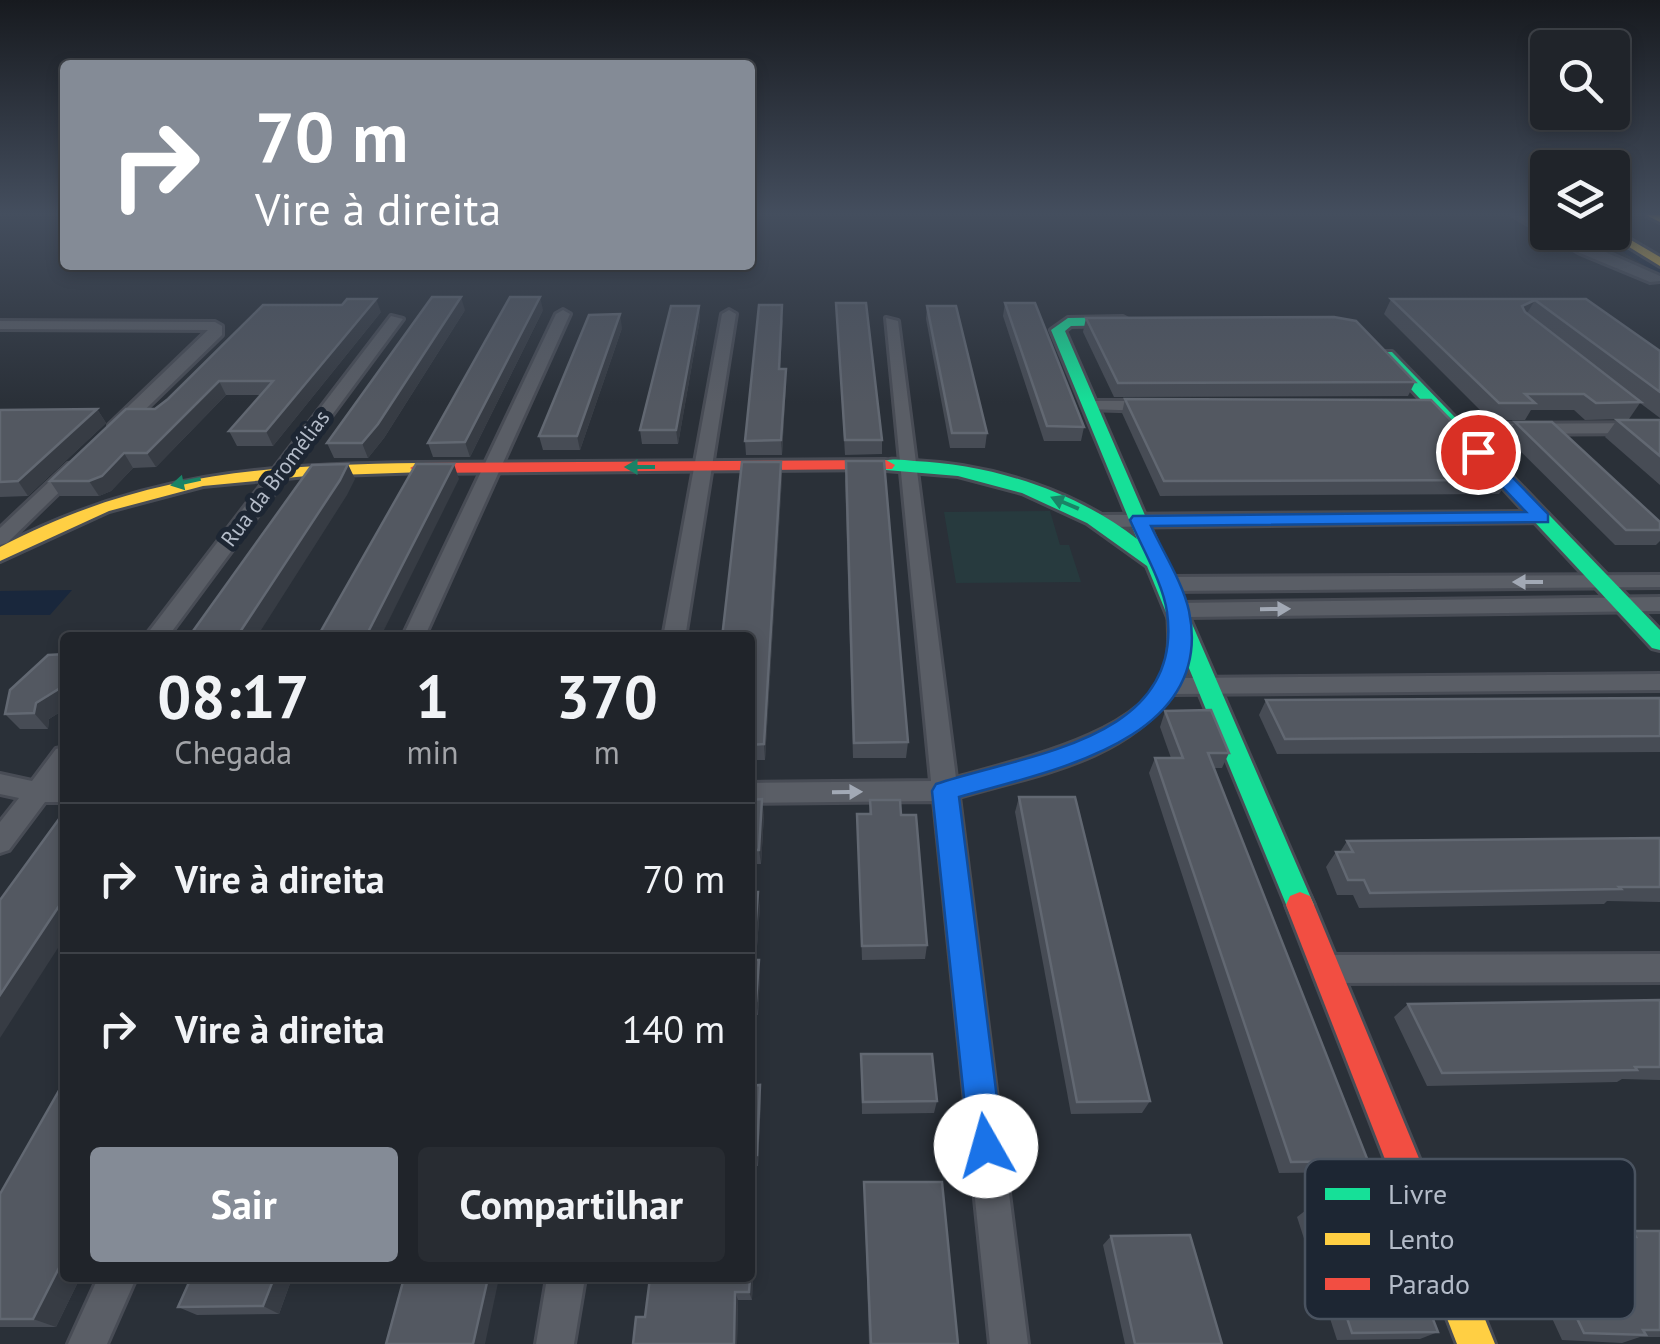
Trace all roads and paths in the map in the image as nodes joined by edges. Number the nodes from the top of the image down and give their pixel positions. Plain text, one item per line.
1 (1631, 278) edge
2 (1660, 296) edge
3 (563, 314) dead end
4 (729, 314) dead end
5 (396, 319) dead end
6 (1139, 321) edge
7 (891, 322) dead end
8 (0, 325) edge
9 (1366, 333) edge
10 (1092, 406) junction
11 (1168, 406) edge
12 (114, 411) dead end
13 (133, 411) junction
14 (1641, 416) edge
15 (1658, 429) edge
16 (1457, 430) junction
17 (105, 438) edge
18 (91, 452) edge
19 (908, 465) junction
20 (703, 466) junction
21 (282, 468) junction
22 (492, 468) junction
23 (36, 505) junction
24 (81, 514) junction
25 (1542, 518) junction
26 (1140, 520) junction
27 (1102, 521) junction
28 (4, 531) edge
29 (0, 555) edge
30 (1660, 581) edge
31 (1602, 582) junction
32 (1167, 584) junction
33 (1660, 604) edge
34 (1624, 605) junction
35 (1178, 610) junction
36 (159, 632) edge
37 (416, 632) edge
38 (675, 632) edge
39 (1660, 643) edge
40 (1660, 682) edge
41 (1167, 686) junction
42 (1210, 686) junction
43 (60, 763) edge
44 (0, 784) edge
45 (945, 791) junction
46 (38, 792) junction
47 (60, 792) edge
48 (755, 793) edge
49 (0, 842) edge
50 (1660, 968) edge
51 (1327, 969) junction
52 (1402, 1159) edge
53 (116, 1282) edge
54 (565, 1282) edge
55 (1466, 1319) edge
56 (87, 1344) edge
57 (555, 1344) edge
58 (1008, 1344) edge
59 (1476, 1344) edge

1 - 2 street
3 - 22 street
4 - 20 street
5 - 21 street, Rua da Bromélias
6 - 10 main road
7 - 19 street
8 - 13 street
9 - 16 main road
10 - 11 street
10 - 26 main road
12 - 13 street
13 - 17 street
14 - 15 street
15 - 16 street
16 - 25 main road
18 - 23 street
19 - 20 main road
27 -> 19 main road
19 - 45 street
20 -> 22 main road
20 - 38 street
21 - 22 main road
21 -> 24 main road
21 - 36 street, Rua da Bromélias
22 - 37 street
23 - 24 street
23 - 28 street
24 - 29 main road
25 - 26 street
25 - 31 main road
26 - 27 street
26 - 32 main road
27 - 32 main road
30 - 31 street
31 -> 32 street
31 - 34 main road
32 - 35 main road
33 - 34 street
35 -> 34 street
34 - 39 main road
35 - 41 street
35 - 42 main road
40 - 42 street
41 - 42 street
41 - 45 street
42 - 51 main road
43 - 46 street
44 - 46 street
48 -> 45 street
45 - 58 street
46 - 47 street
46 - 49 street
50 - 51 street
51 - 52 main road
53 - 56 street
54 - 57 street
55 - 59 main road

